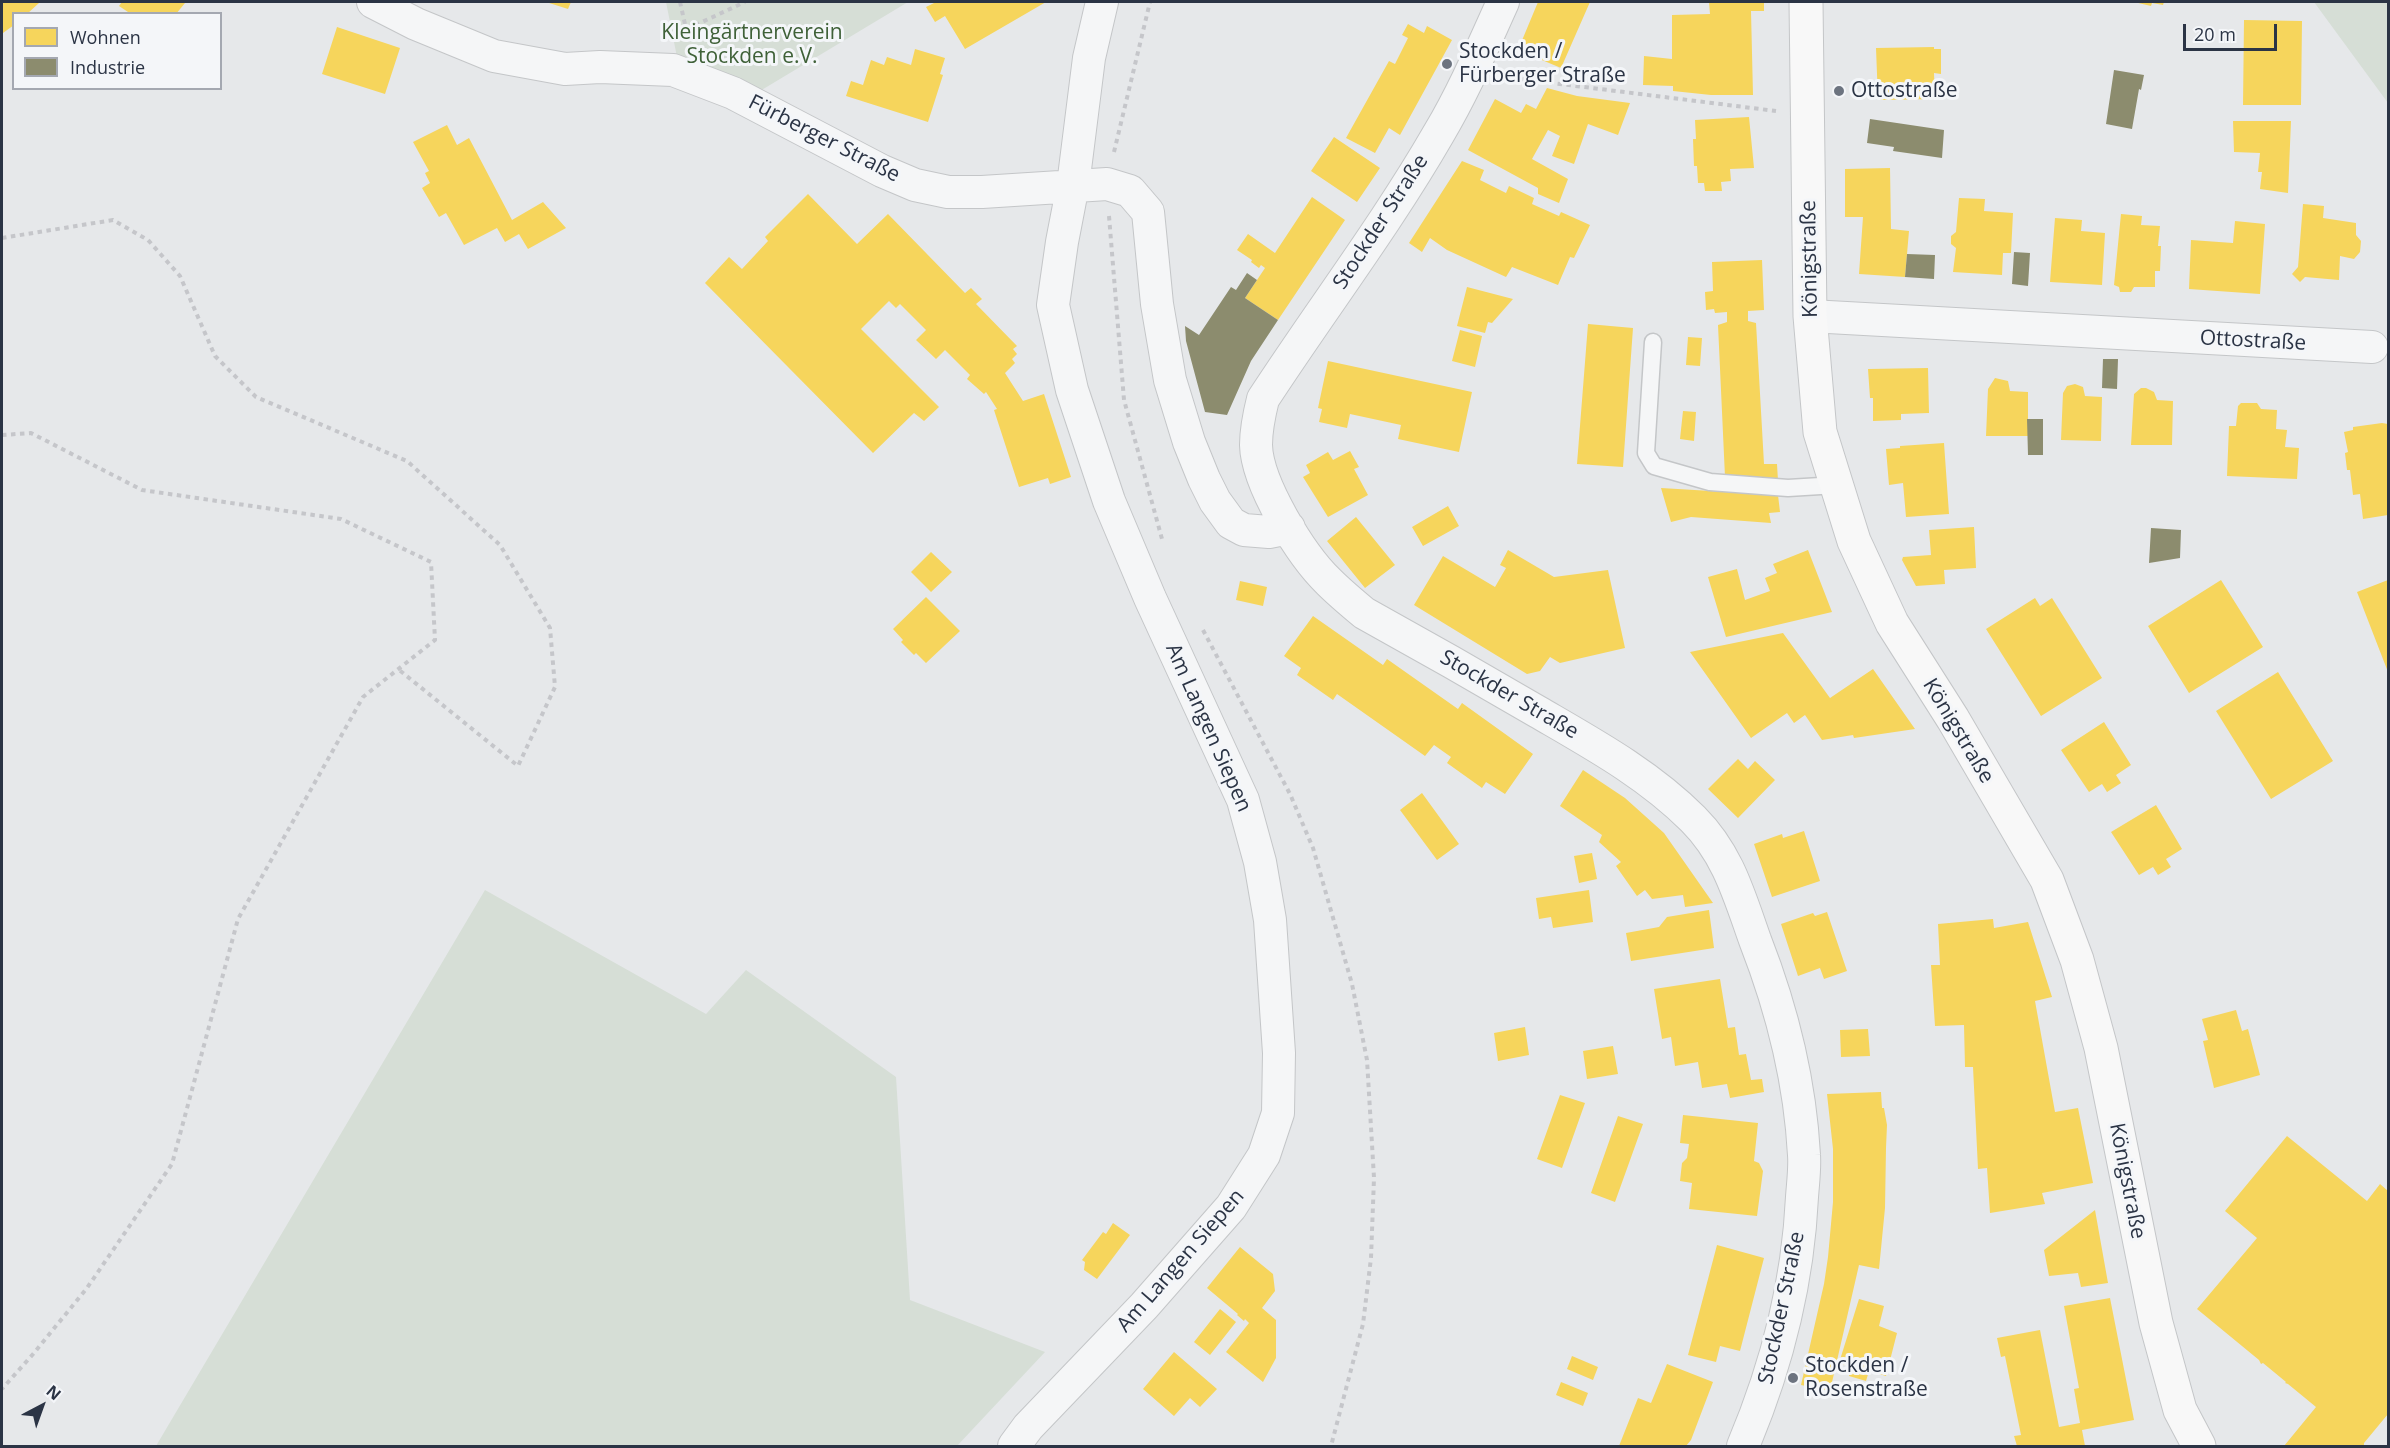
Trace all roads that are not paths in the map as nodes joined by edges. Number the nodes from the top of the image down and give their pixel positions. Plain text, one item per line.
1 (374, 2) edge
2 (1102, 2) edge
3 (1503, 2) edge
4 (1806, 2) edge
5 (1073, 185) junction
6 (1810, 316) junction
7 (1653, 342) dead end
8 (2372, 347) dead end
9 (1837, 485) junction
10 (1289, 528) junction
11 (1014, 1446) edge
12 (1743, 1446) edge
13 (2199, 1446) edge

1 - 5 street, Fürberger Straße
2 - 5 street, Am Langen Siepen
3 - 10 street, Stockder Straße
4 - 6 main road, Königstraße
5 - 10 street, Fürberger Straße
5 - 11 street, Am Langen Siepen
6 - 8 street, Ottostraße
6 - 9 main road, Königstraße
7 - 9 lane
9 - 13 main road, Königstraße
10 - 12 street, Stockder Straße

